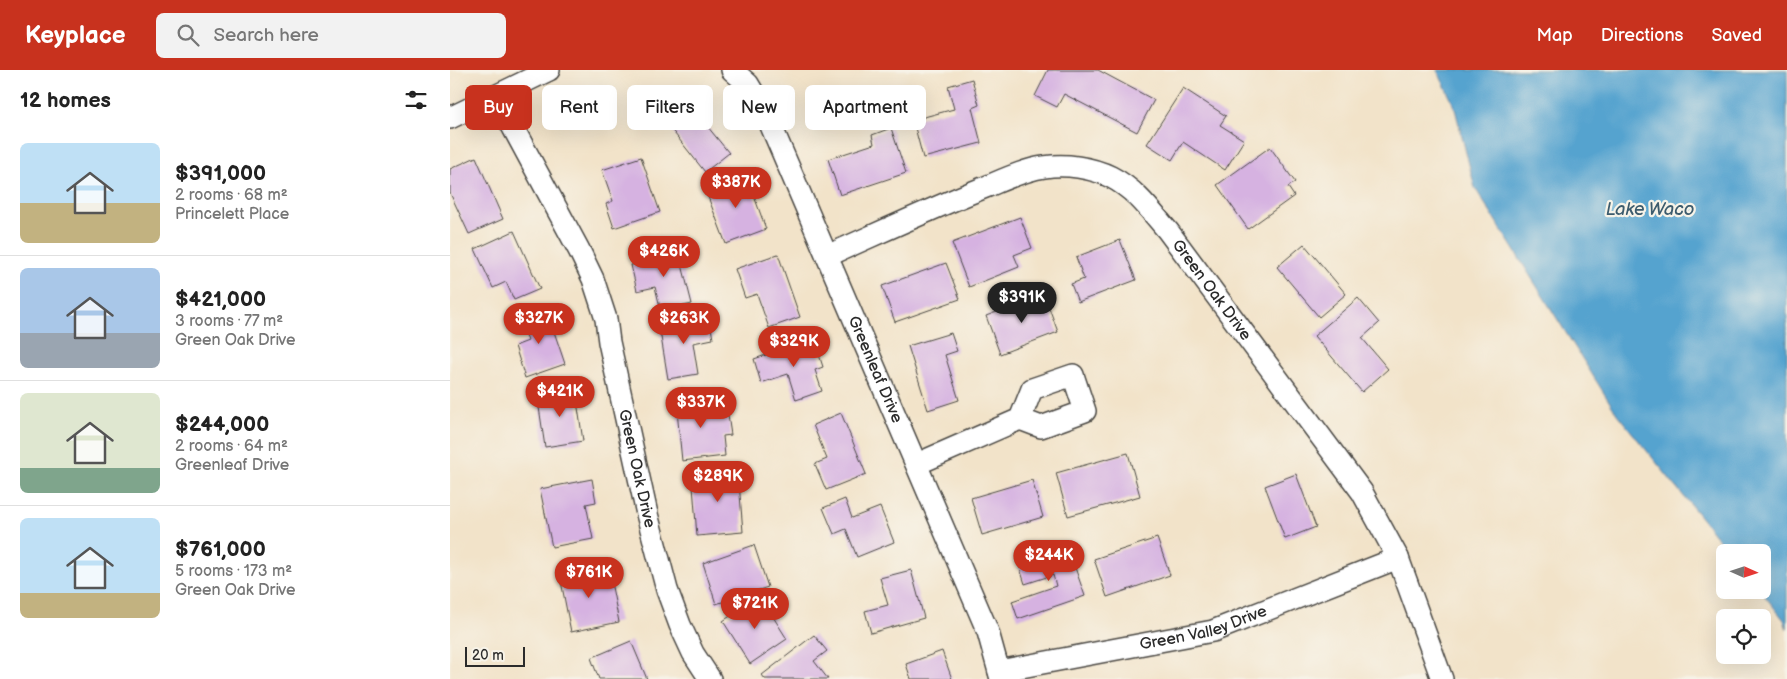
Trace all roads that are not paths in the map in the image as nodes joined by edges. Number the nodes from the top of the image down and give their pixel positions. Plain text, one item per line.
1 (549, 70) edge
2 (732, 70) edge
3 (518, 85) edge
4 (465, 111) edge
5 (450, 118) edge
6 (514, 130) edge
7 (827, 256) junction
8 (1020, 419) dead end
9 (917, 464) junction
10 (1398, 558) junction
11 (1000, 675) edge
12 (710, 679) edge
13 (1442, 679) edge

1 - 3 street
2 - 7 street, Greenleaf Drive
4 - 5 street
6 - 12 street, Green Oak Drive
7 - 9 street, Greenleaf Drive
7 - 10 street, Green Oak Drive
8 - 9 street
9 - 11 street, Greenleaf Drive
10 - 11 street, Green Valley Drive
10 - 13 street, Green Oak Drive

